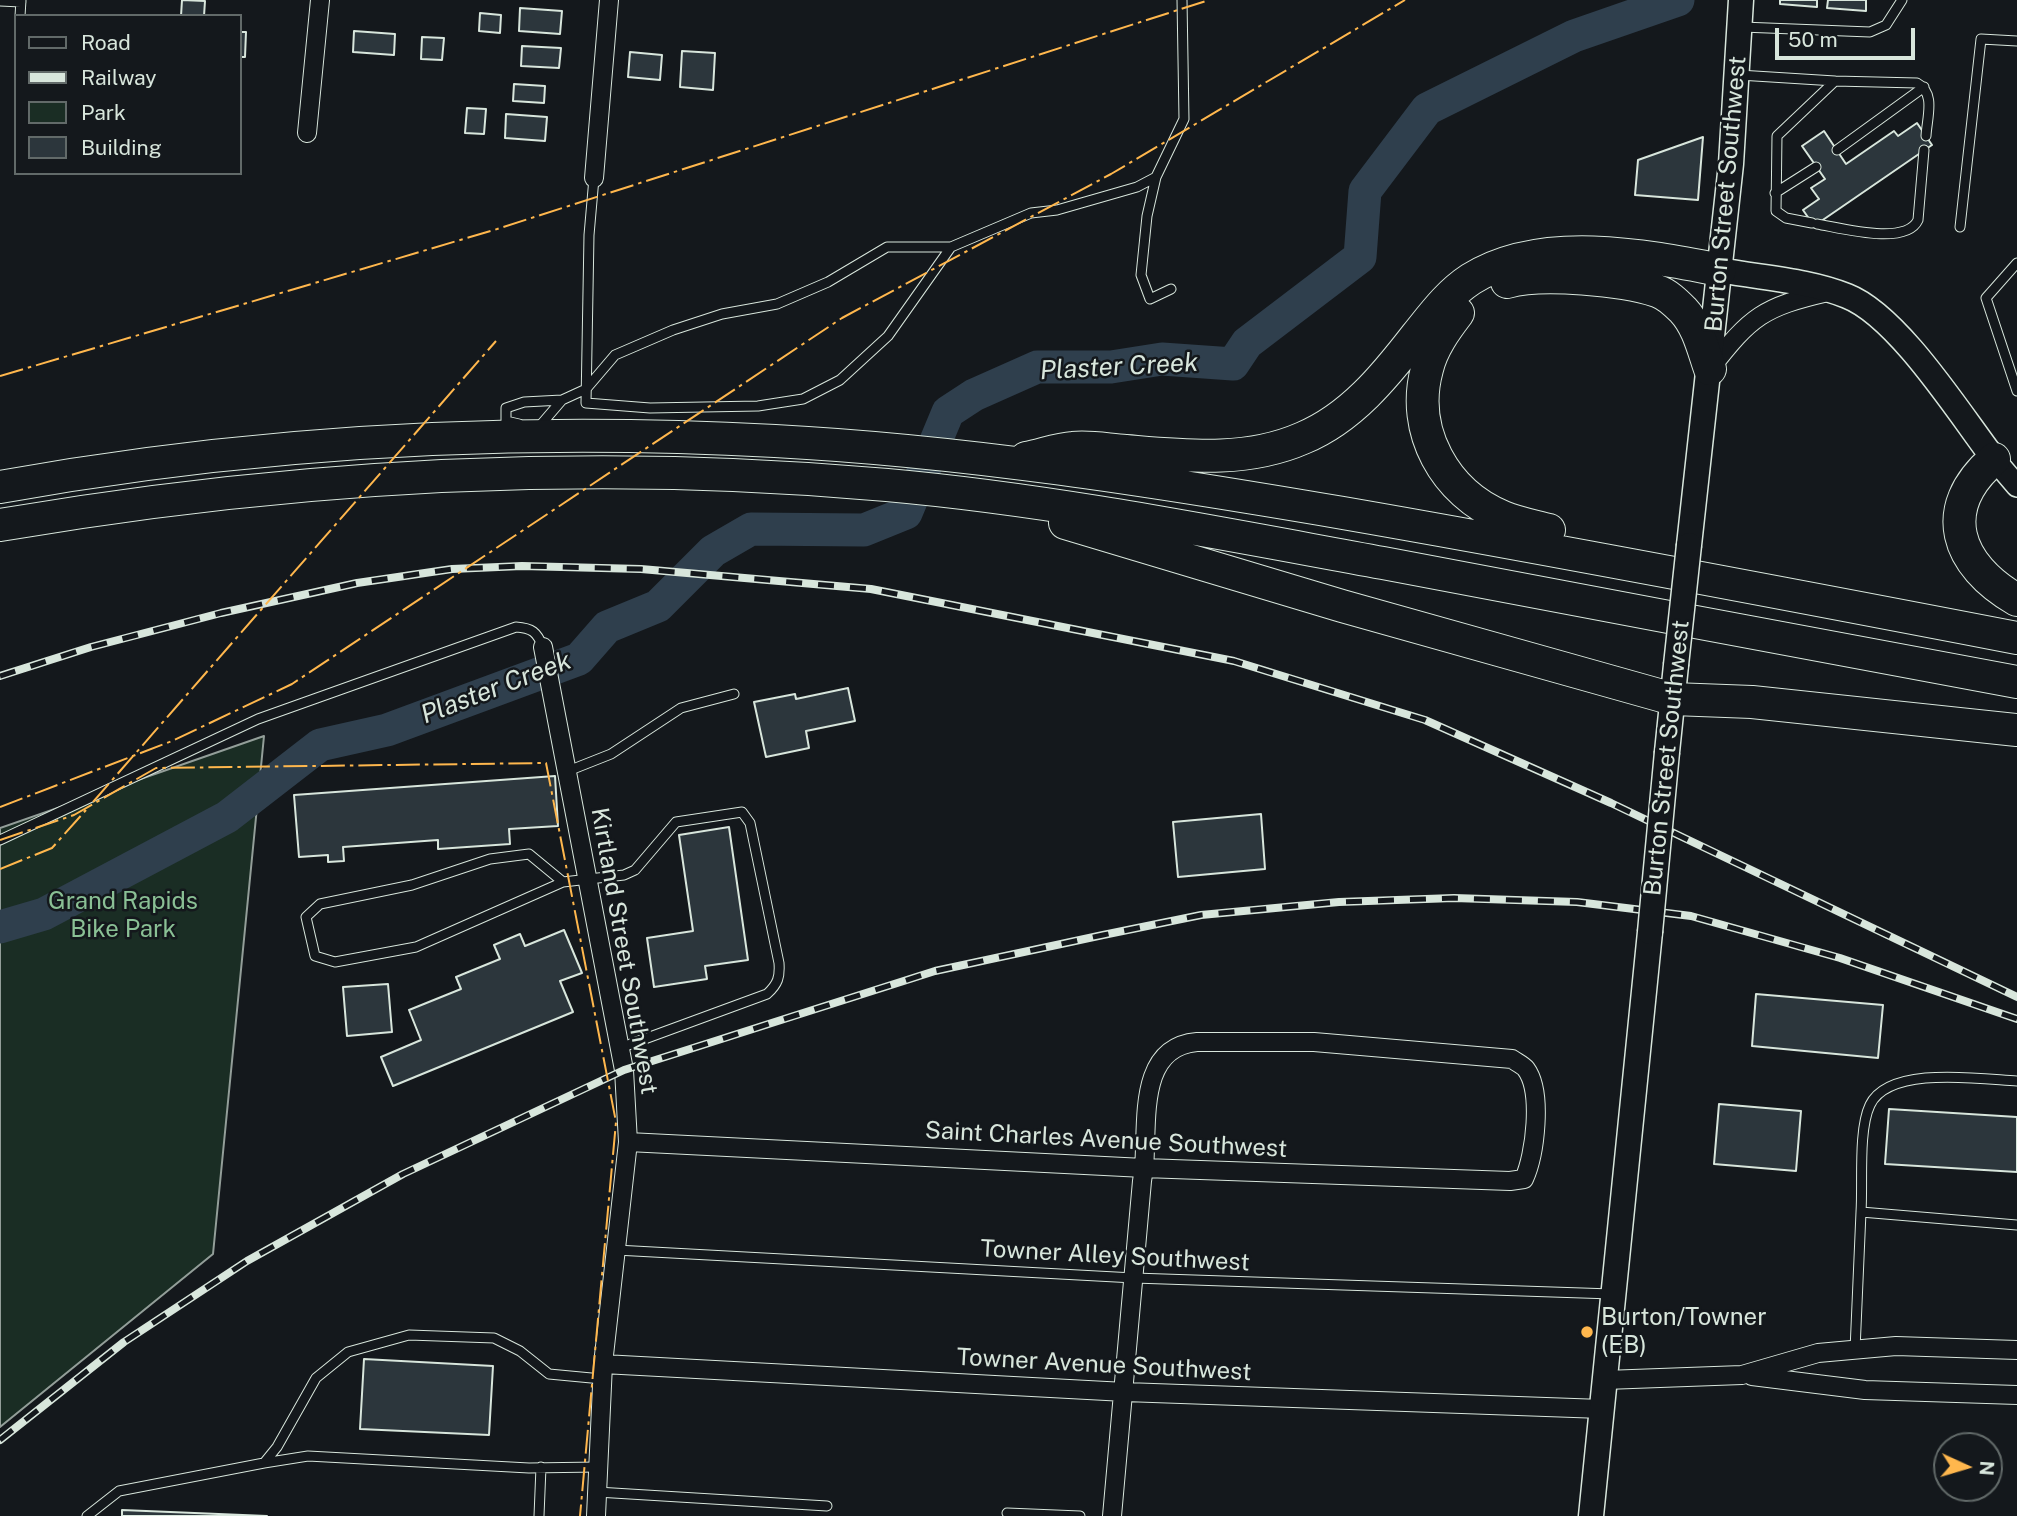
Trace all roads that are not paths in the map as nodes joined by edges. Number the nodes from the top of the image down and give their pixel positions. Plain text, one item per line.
1 (320, 0) edge
2 (609, 0) edge
3 (1182, 0) edge
4 (1741, 0) edge
5 (1902, 0) edge
6 (0, 1) edge
7 (21, 1) edge
8 (1740, 27) junction
9 (2017, 41) edge
10 (1738, 75) junction
11 (1835, 81) junction
12 (1924, 87) junction
13 (307, 133) dead end
14 (1926, 136) dead end
15 (1837, 150) dead end
16 (1924, 150) dead end
17 (1816, 167) dead end
18 (1156, 177) junction
19 (594, 178) joint
20 (1775, 193) junction
21 (1960, 227) dead end
22 (951, 247) junction
23 (2017, 263) edge
24 (1720, 270) junction
25 (1171, 289) dead end
26 (1832, 291) junction
27 (1710, 369) junction
28 (586, 389) junction
29 (2017, 391) edge
30 (562, 400) junction
31 (1994, 459) junction
32 (1007, 462) junction
33 (2017, 486) edge
34 (0, 487) edge
35 (979, 495) junction
36 (0, 525) edge
37 (1599, 557) junction
38 (2017, 600) edge
39 (2017, 638) edge
40 (543, 647) joint
41 (2017, 682) edge
42 (734, 694) dead end
43 (1672, 699) junction
44 (2017, 730) edge
45 (568, 771) junction
46 (0, 840) edge
47 (589, 881) junction
48 (563, 882) junction
49 (620, 1048) junction
50 (2017, 1082) edge
51 (628, 1142) junction
52 (1144, 1168) junction
53 (1861, 1212) junction
54 (2017, 1225) edge
55 (616, 1250) junction
56 (1134, 1278) junction
57 (1614, 1294) junction
58 (1855, 1350) junction
59 (2017, 1350) edge
60 (603, 1372) junction
61 (1742, 1375) junction
62 (1605, 1380) junction
63 (1125, 1392) junction
64 (2017, 1395) edge
65 (1602, 1409) junction
66 (264, 1464) junction
67 (541, 1467) junction
68 (598, 1467) junction
69 (597, 1492) junction
70 (827, 1506) dead end
71 (1007, 1513) dead end
72 (87, 1516) edge
73 (539, 1516) edge
74 (596, 1516) edge
75 (1080, 1516) edge
76 (1112, 1516) edge
77 (1591, 1516) edge

1 - 13 street
2 - 19 street
3 - 18 lane
4 - 8 main road, Burton Street Southwest
5 - 8 lane
6 - 7 lane
8 - 10 main road, Burton Street Southwest
9 - 21 lane
10 - 11 lane
10 - 24 main road, Burton Street Southwest
11 - 12 lane
11 - 20 lane
12 - 14 lane
12 - 15 lane
16 - 20 lane
17 - 20 lane
18 - 22 lane
18 - 25 lane
19 - 28 lane
22 - 28 lane
22 - 28 lane
23 - 29 lane
24 - 26 main road
24 - 27 main road, Burton Street Southwest
24 - 32 highway
26 - 27 street
26 - 31 main road
27 - 37 highway
27 - 43 main road, Burton Street Southwest, bridge
28 - 30 lane
30 - 30 lane
31 - 33 street
31 - 38 highway
32 - 34 highway
32 - 37 highway
35 - 36 highway
35 - 41 highway
35 - 43 highway
37 - 39 highway
40 - 45 street, Kirtland Street Southwest
40 - 46 lane
42 - 45 lane
43 - 44 highway
43 - 57 main road, Burton Street Southwest, bridge
45 - 47 street, Kirtland Street Southwest
47 - 48 lane
47 - 49 street, Kirtland Street Southwest
47 - 49 lane
48 - 48 lane
49 - 51 street, Kirtland Street Southwest
50 - 53 lane
51 - 52 street, Saint Charles Avenue Southwest
51 - 55 street, Kirtland Street Southwest
52 - 52 street, Saint Charles Avenue Southwest
52 - 56 street
53 - 54 lane
53 - 58 lane
55 - 56 lane, Towner Alley Southwest
55 - 60 street, Kirtland Street Southwest
56 - 57 lane, Towner Alley Southwest
56 - 63 street
57 - 62 main road, Burton Street Southwest
58 - 59 street
58 - 61 street
60 - 63 street, Towner Avenue Southwest
60 - 66 lane
60 - 68 street, Kirtland Street Southwest
61 - 62 street
61 - 64 street
62 - 65 main road, Burton Street Southwest
63 - 65 street, Towner Avenue Southwest
63 - 76 street
65 - 77 main road, Burton Street Southwest
66 - 67 lane
66 - 72 lane
67 - 68 lane
67 - 73 lane
68 - 69 street, Kirtland Street Southwest
69 - 70 lane
69 - 74 street, Kirtland Street Southwest
71 - 75 lane

